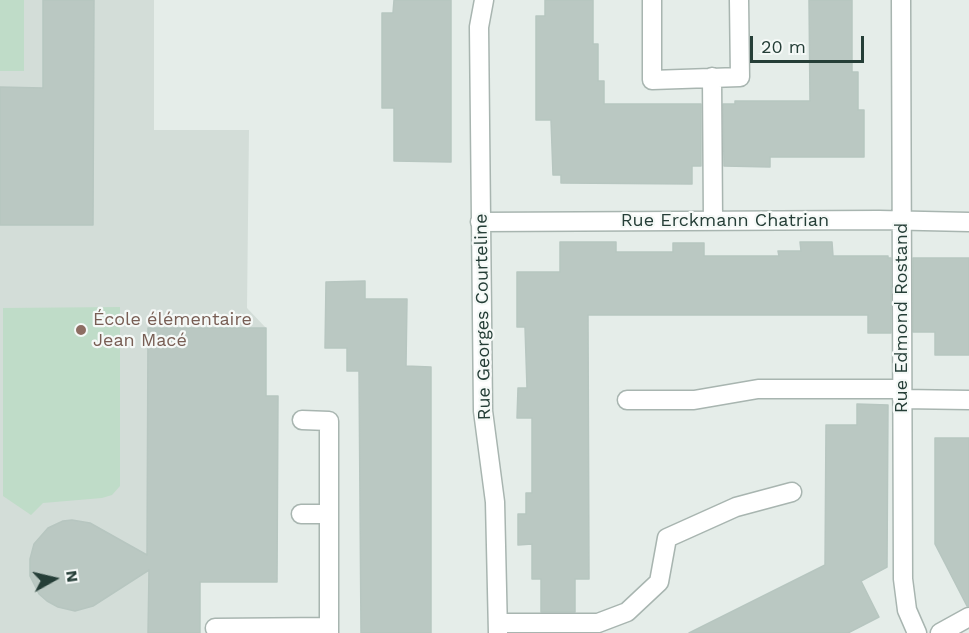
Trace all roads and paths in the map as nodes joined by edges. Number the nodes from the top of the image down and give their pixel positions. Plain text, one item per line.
1 (484, 0) edge
2 (652, 0) edge
3 (739, 0) edge
4 (901, 0) edge
5 (712, 77) junction
6 (713, 220) junction
7 (902, 220) junction
8 (480, 222) junction
9 (969, 222) edge
10 (902, 394) junction
11 (627, 399) dead end
12 (969, 400) edge
13 (302, 420) dead end
14 (792, 492) dead end
15 (301, 514) dead end
16 (329, 514) junction
17 (969, 617) edge
18 (214, 628) dead end
19 (498, 628) edge
20 (329, 630) edge
21 (917, 633) edge
22 (940, 633) edge

1 - 8 street, Rue Georges Courteline
2 - 5 street
3 - 5 street
4 - 7 street, Rue Edmond Rostand
5 - 6 street
6 - 7 street, Rue Erckmann Chatrian
6 - 8 street, Rue Erckmann Chatrian
7 - 9 street, Rue Erckmann Chatrian
7 - 10 street, Rue Edmond Rostand
8 - 19 street, Rue Georges Courteline
10 - 11 street
10 - 12 street
10 - 21 street, Rue Edmond Rostand
13 - 16 street
14 - 19 street
15 - 16 street
16 - 20 street
17 - 22 street
18 - 20 street

